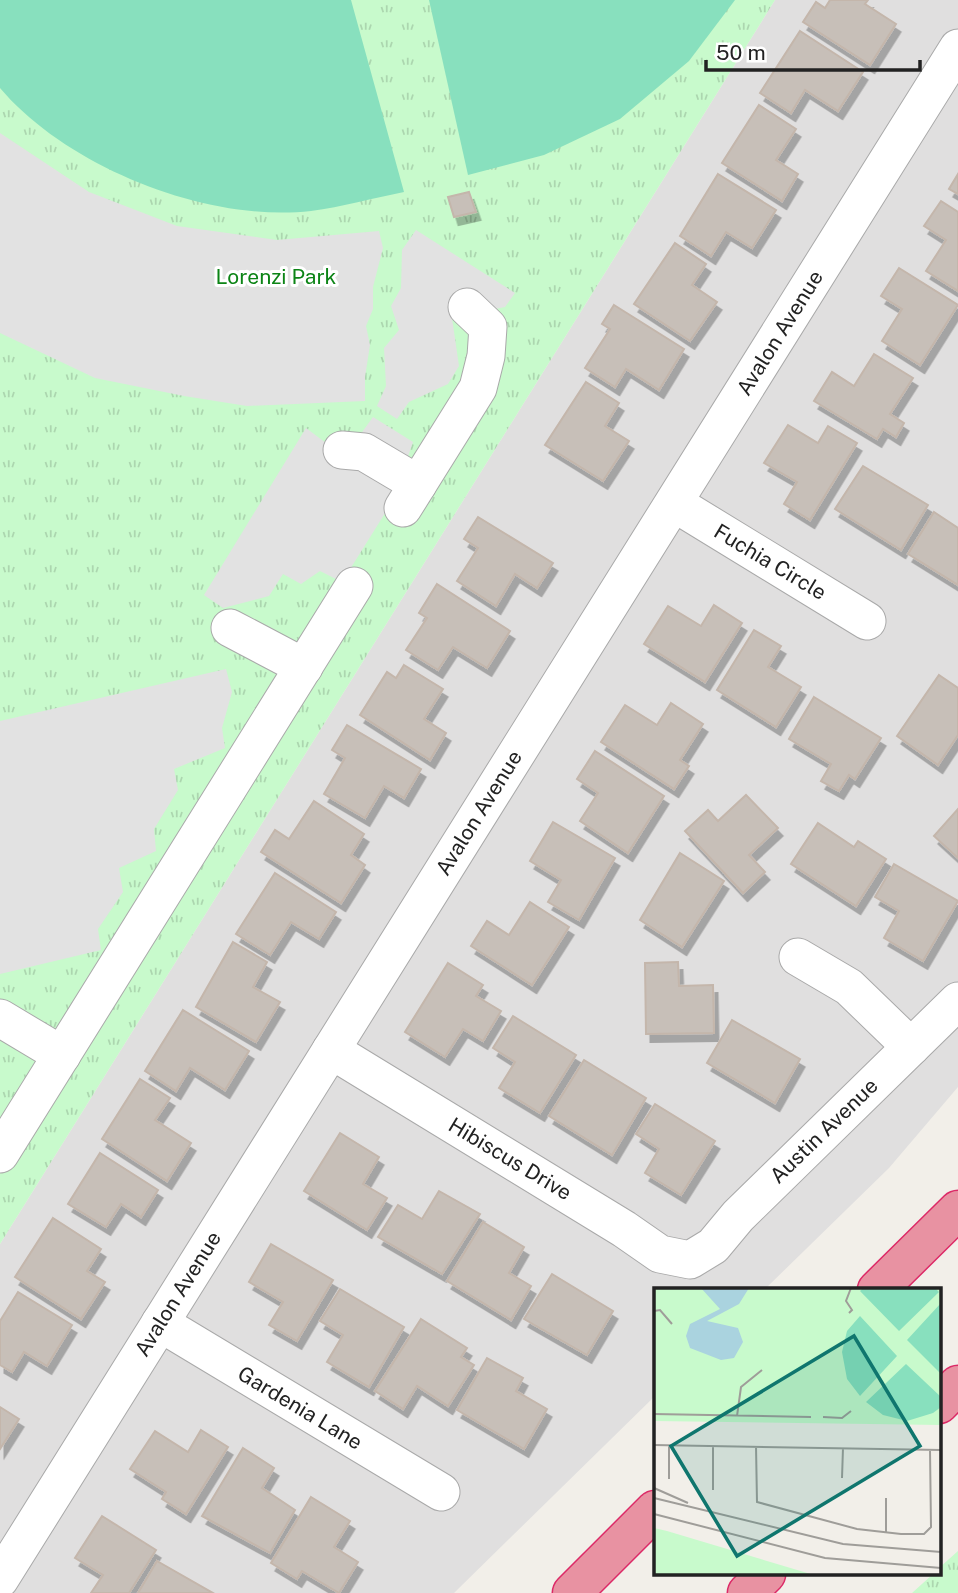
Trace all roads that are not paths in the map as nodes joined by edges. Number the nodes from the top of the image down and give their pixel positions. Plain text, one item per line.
1 (958, 48) edge
2 (467, 307) dead end
3 (342, 450) dead end
4 (674, 503) junction
5 (354, 586) dead end
6 (867, 621) dead end
7 (230, 628) dead end
8 (304, 667) junction
9 (798, 957) dead end
10 (958, 1001) edge
11 (0, 1018) edge
12 (911, 1047) junction
13 (331, 1050) junction
14 (62, 1055) junction
15 (0, 1154) edge
16 (958, 1210) edge
17 (690, 1260) joint
18 (879, 1288) edge
19 (160, 1323) junction
20 (958, 1385) edge
21 (940, 1403) edge
22 (441, 1492) dead end
23 (654, 1511) edge
24 (764, 1576) edge
25 (0, 1579) edge
26 (572, 1593) edge
27 (747, 1593) edge

1 - 4 street, Avalon Avenue
2 - 3 street
4 - 6 street, Fuchia Circle
4 - 13 street, Avalon Avenue
5 - 8 street
7 - 8 street
8 - 14 street
9 - 12 street
10 - 12 street, Austin Avenue
11 - 14 street
12 - 17 street, Austin Avenue
13 - 17 street, Hibiscus Drive
13 - 19 street, Avalon Avenue
14 - 15 street
16 - 18 highway
19 - 22 street, Gardenia Lane
19 - 25 street, Avalon Avenue
20 - 21 highway
23 - 26 highway
24 - 27 highway

